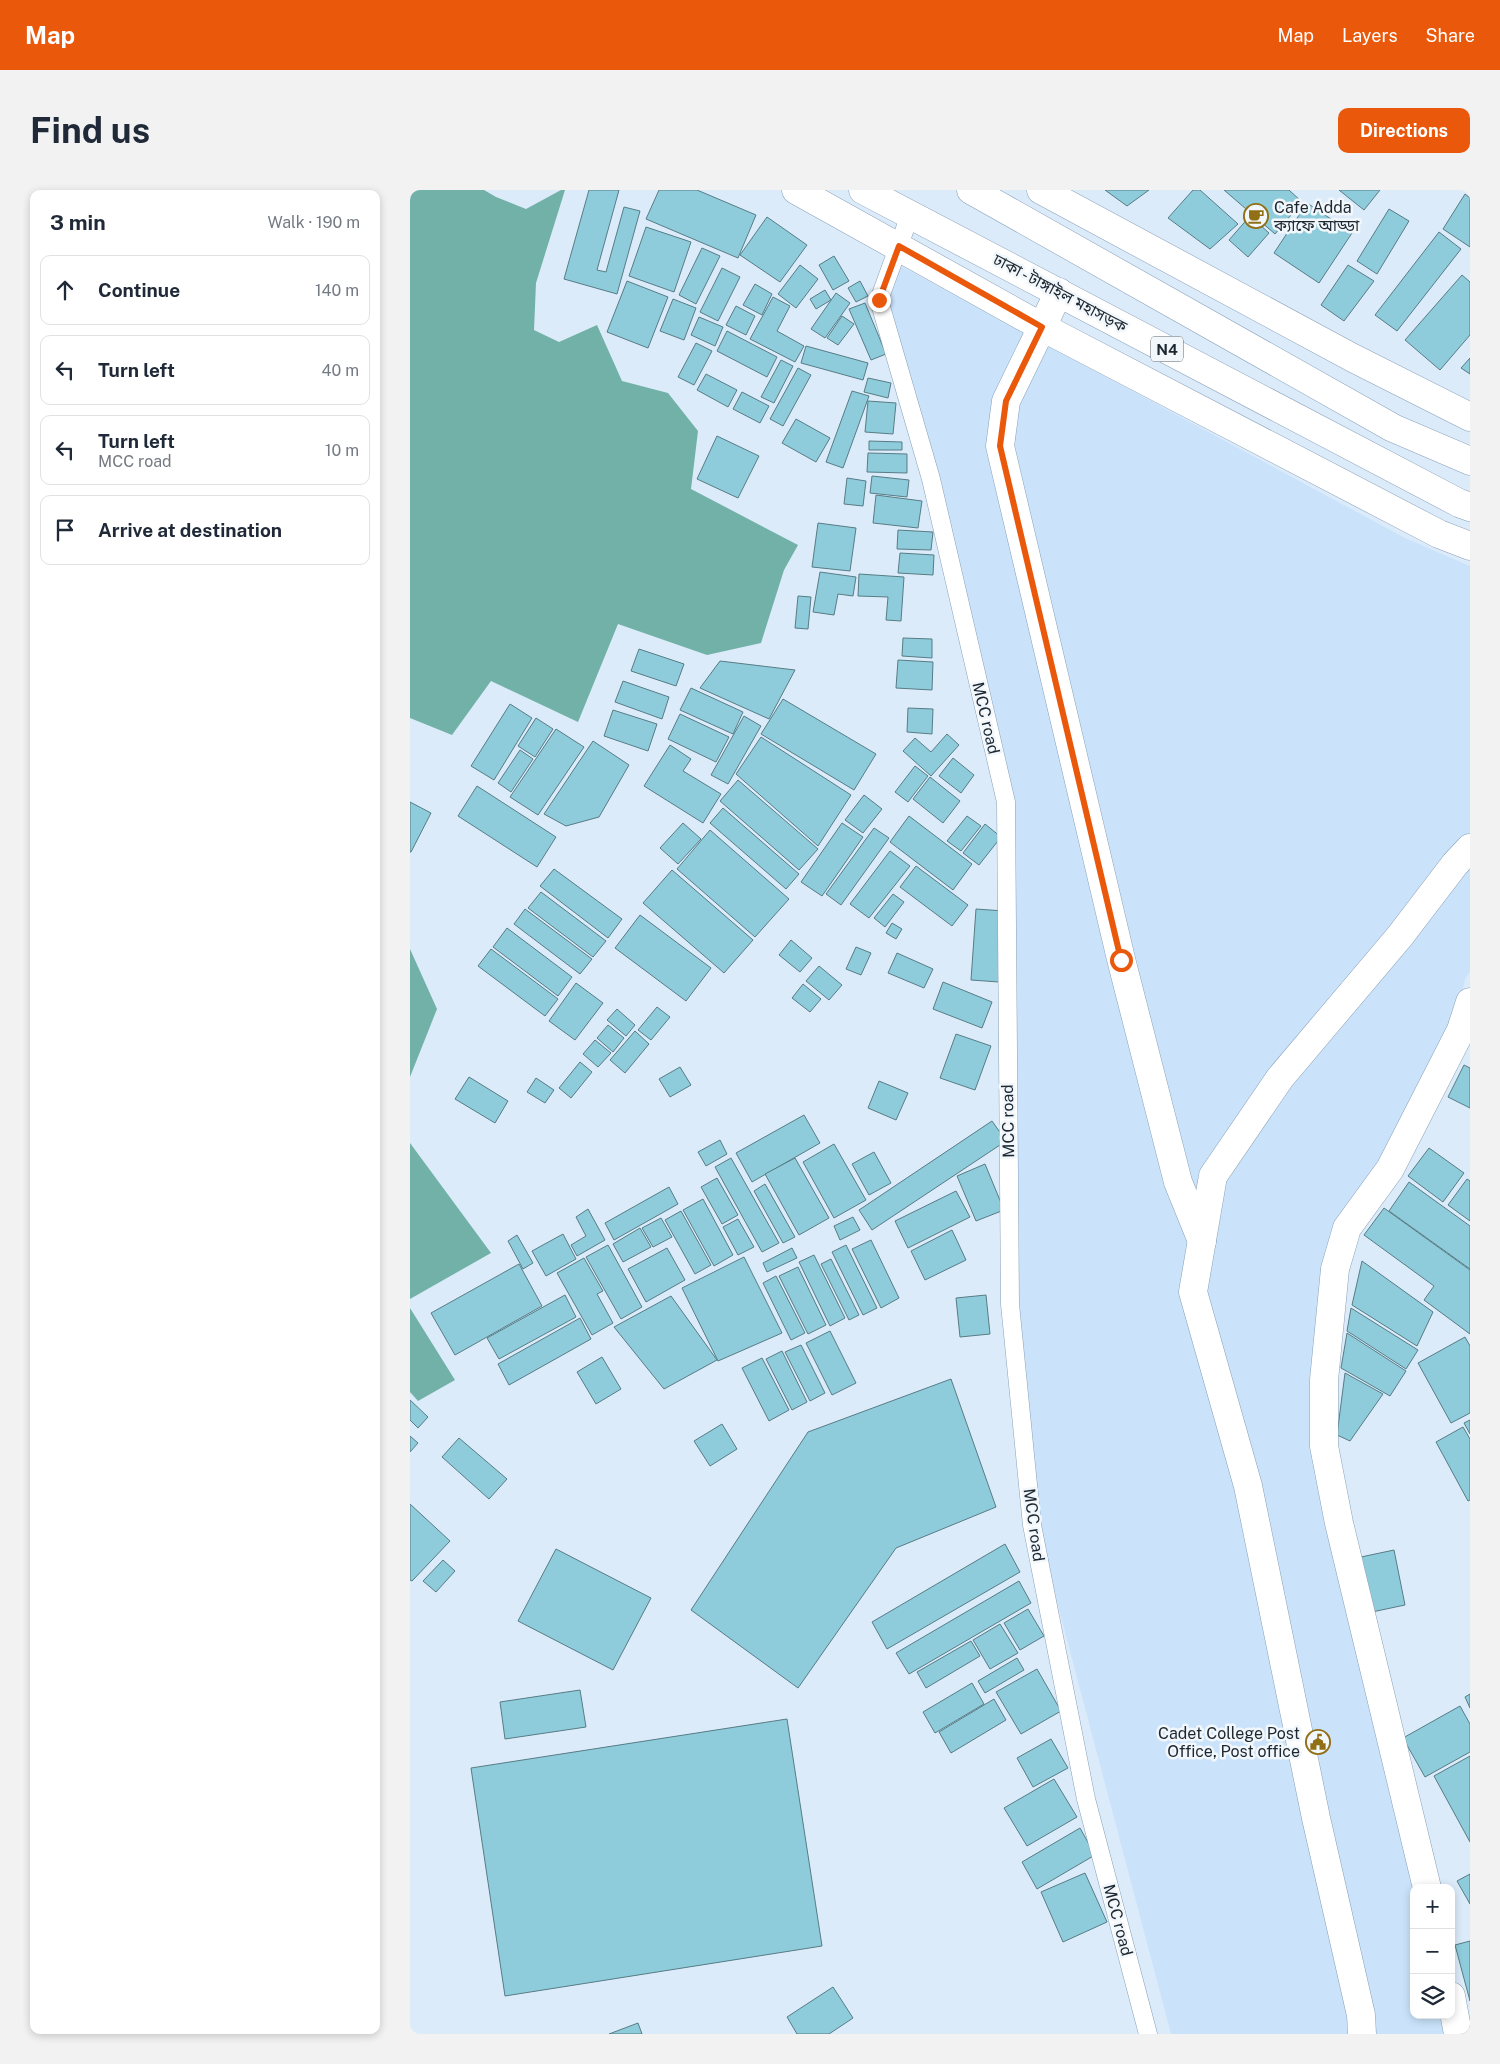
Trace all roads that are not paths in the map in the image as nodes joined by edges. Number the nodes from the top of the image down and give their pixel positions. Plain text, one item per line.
1 (796, 190) edge
2 (863, 190) edge
3 (971, 190) edge
4 (1040, 190) edge
5 (910, 215) junction
6 (899, 246) junction
7 (1059, 292) junction
8 (1042, 327) junction
9 (1470, 417) edge
10 (1470, 461) edge
11 (1470, 507) edge
12 (1470, 546) edge
13 (1470, 848) edge
14 (1470, 1002) edge
15 (1202, 1241) junction
16 (1426, 1884) edge
17 (1455, 2018) edge
18 (1148, 2034) edge
19 (1362, 2034) edge
20 (1458, 2034) edge

1 - 6 main road
2 - 5 main road, ঢাকা - টাঙ্গাইল মহাসড়ক / N4
3 - 10 main road, N4
4 - 9 main road
5 - 6 lane, MCC road
5 - 7 main road, ঢাকা - টাঙ্গাইল মহাসড়ক / N4
6 - 8 main road
6 - 18 lane, MCC road
7 - 8 main road
7 - 11 main road, ঢাকা - টাঙ্গাইল মহাসড়ক / N4
8 - 12 main road
8 - 15 main road
13 - 15 main road
14 - 16 main road
15 - 19 main road
17 - 20 main road

